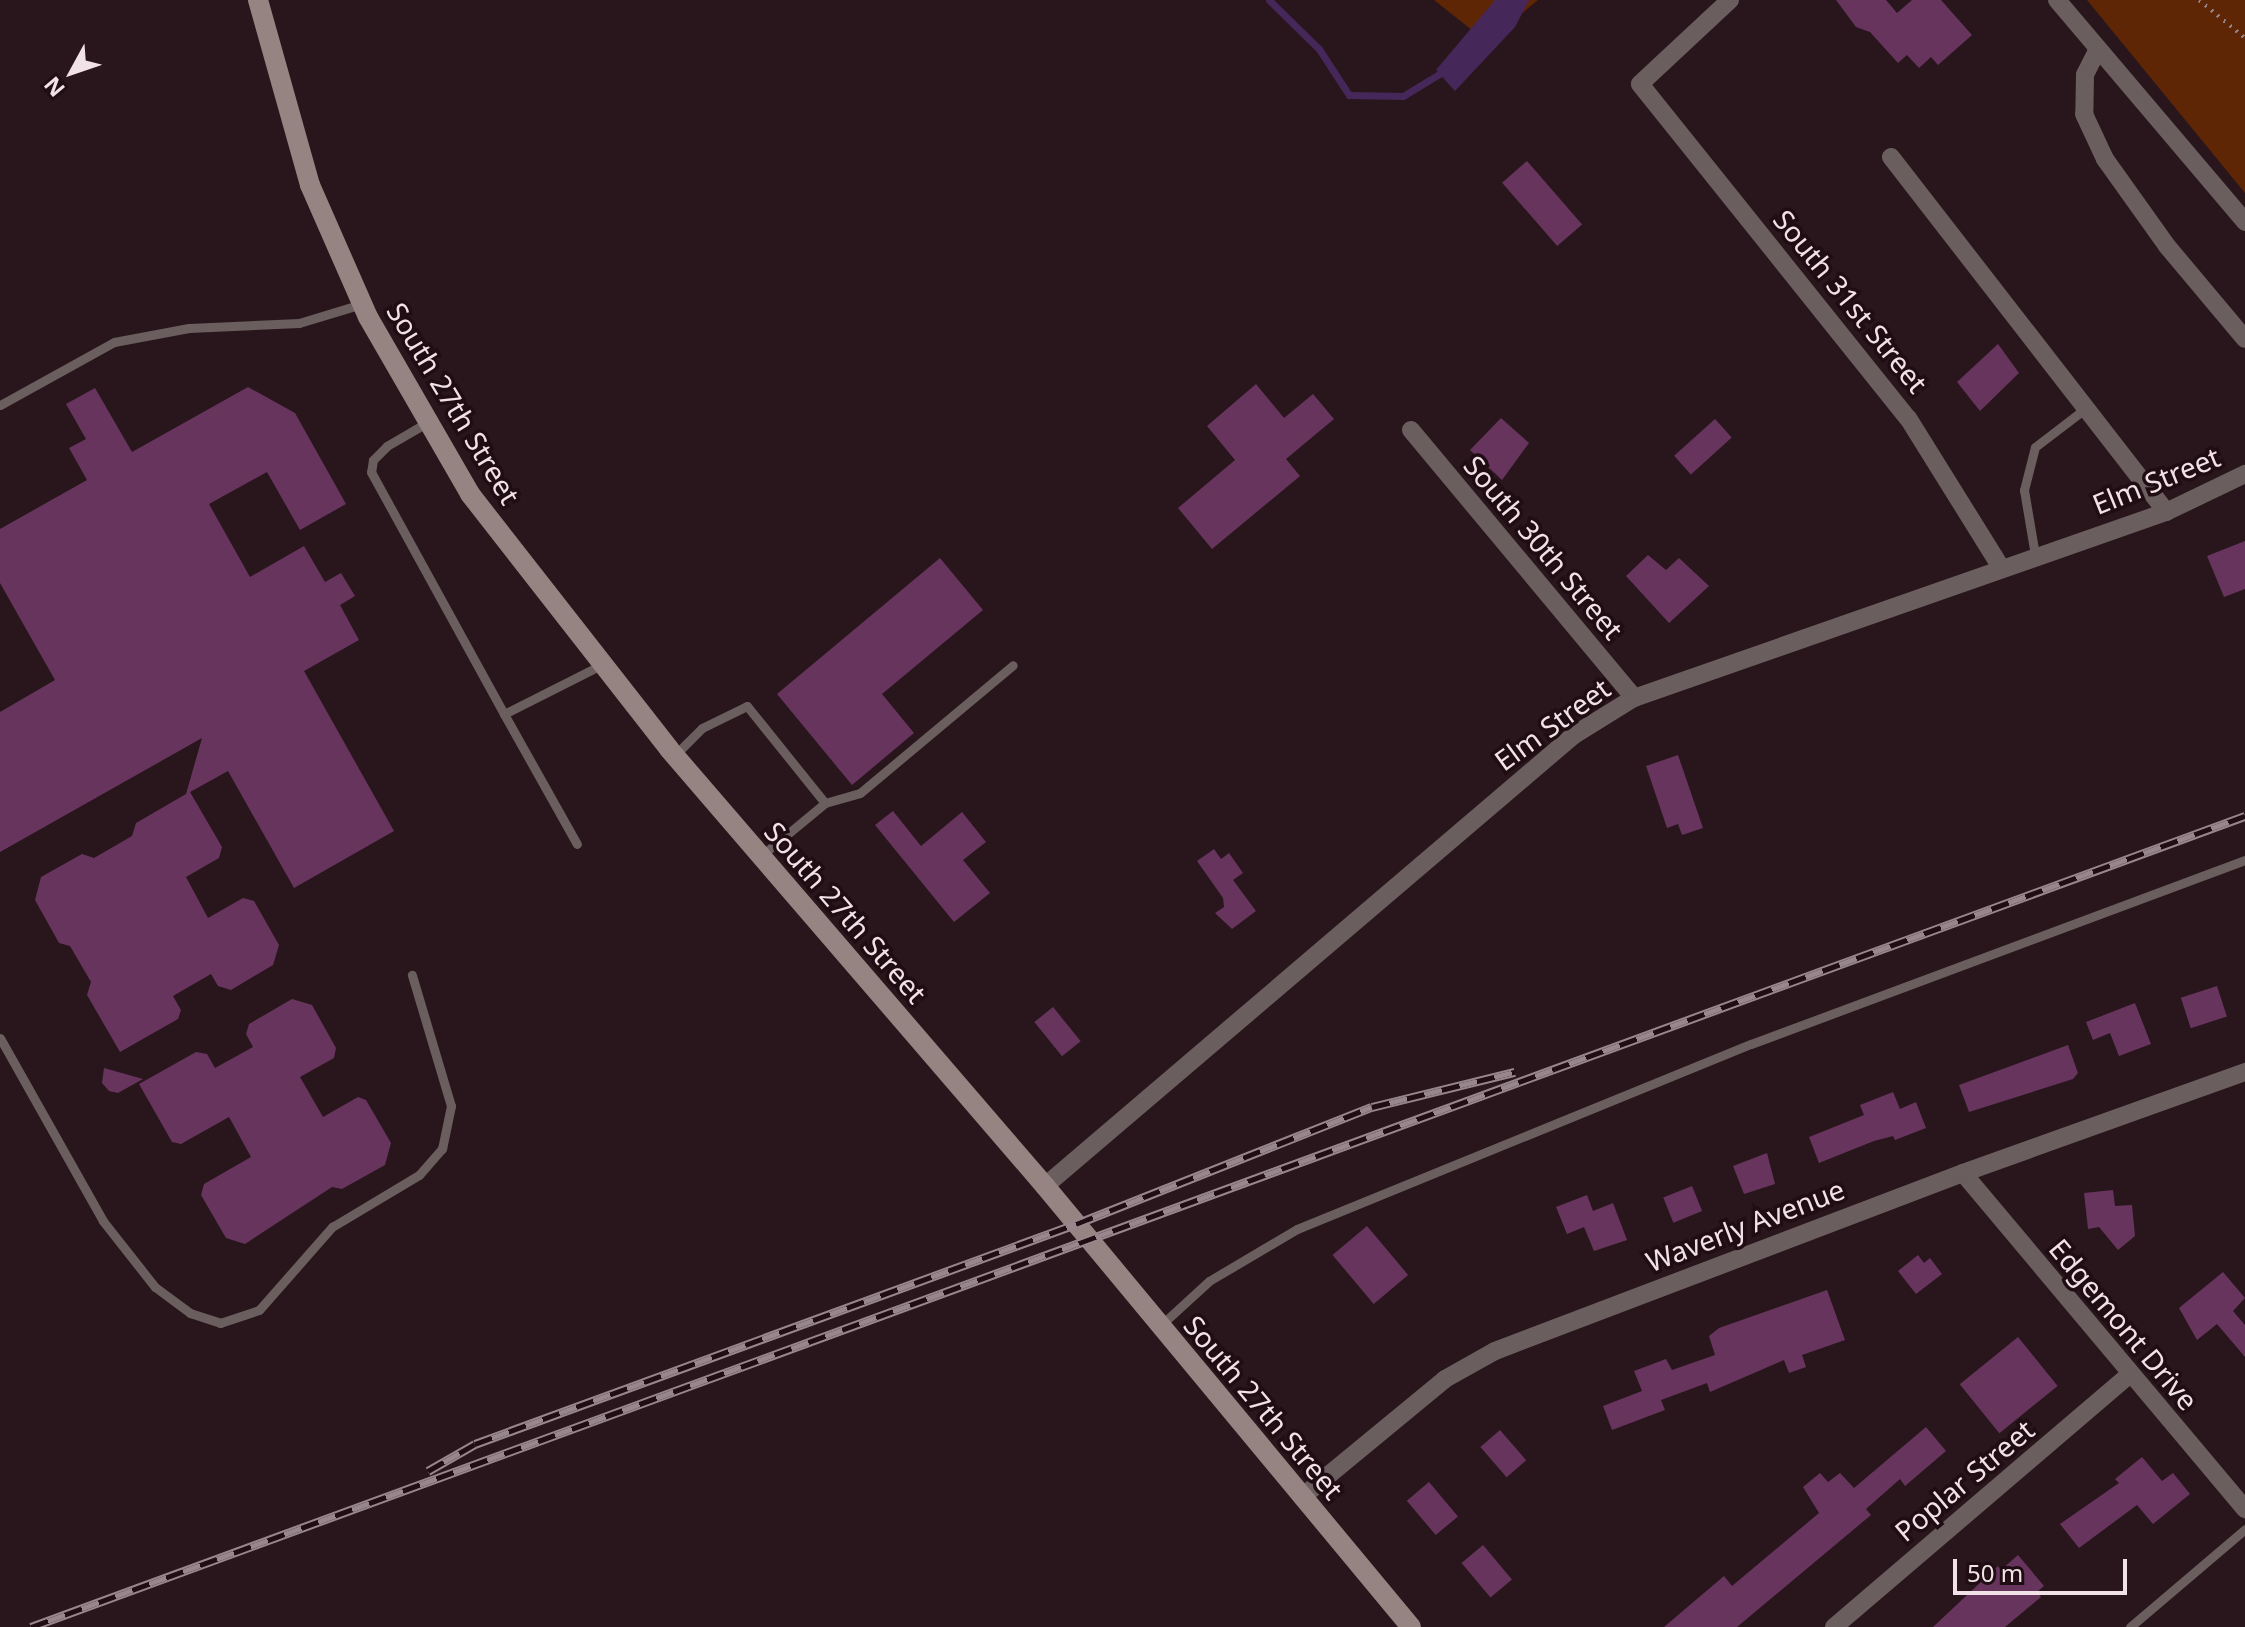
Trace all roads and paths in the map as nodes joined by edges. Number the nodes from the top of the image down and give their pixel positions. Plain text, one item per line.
1 (258, 0) edge
2 (1730, 0) edge
3 (2057, 0) edge
4 (2199, 0) edge
5 (2245, 38) edge
6 (2098, 49) junction
7 (1891, 157) dead end
8 (2245, 222) edge
9 (362, 304) junction
10 (2245, 339) edge
11 (0, 405) edge
12 (2086, 408) junction
13 (428, 422) junction
14 (1411, 430) dead end
15 (2245, 474) edge
16 (2166, 512) junction
17 (2035, 555) junction
18 (2000, 566) junction
19 (603, 664) junction
20 (1013, 665) dead end
21 (1634, 698) junction
22 (504, 714) junction
23 (674, 755) junction
24 (825, 803) junction
25 (577, 844) dead end
26 (761, 856) junction
27 (2245, 860) edge
28 (412, 975) dead end
29 (0, 1038) edge
30 (2245, 1072) edge
31 (1963, 1173) junction
32 (1045, 1186) junction
33 (1160, 1326) junction
34 (2129, 1375) junction
35 (1302, 1497) junction
36 (2245, 1509) edge
37 (2245, 1529) edge
38 (1411, 1627) edge
39 (1834, 1627) edge
40 (2130, 1627) edge

1 - 9 main road, South 27th Street
2 - 18 street, South 31st Street
3 - 6 street
4 - 5 path
6 - 8 street
6 - 10 street
7 - 12 street
9 - 11 lane
9 - 13 main road, South 27th Street
12 - 16 street
12 - 17 lane
13 - 19 main road, South 27th Street
13 - 22 lane
14 - 21 street, South 30th Street
15 - 16 street, Elm Street
16 - 17 street, Elm Street
17 - 18 street, Elm Street
18 - 21 street, Elm Street
19 - 22 lane
19 - 23 main road, South 27th Street
20 - 24 lane
21 - 32 street, Elm Street
22 - 25 lane
23 - 24 lane
23 - 26 main road, South 27th Street
24 - 26 lane
26 - 32 main road, South 27th Street
27 - 33 lane
28 - 29 lane
30 - 31 street, Waverly Avenue
31 - 34 street, Edgemont Drive
31 - 35 street, Waverly Avenue
32 - 33 main road, South 27th Street
33 - 35 main road, South 27th Street
34 - 36 street, Edgemont Drive
34 - 39 street, Poplar Street
35 - 38 main road, South 27th Street
37 - 40 lane

